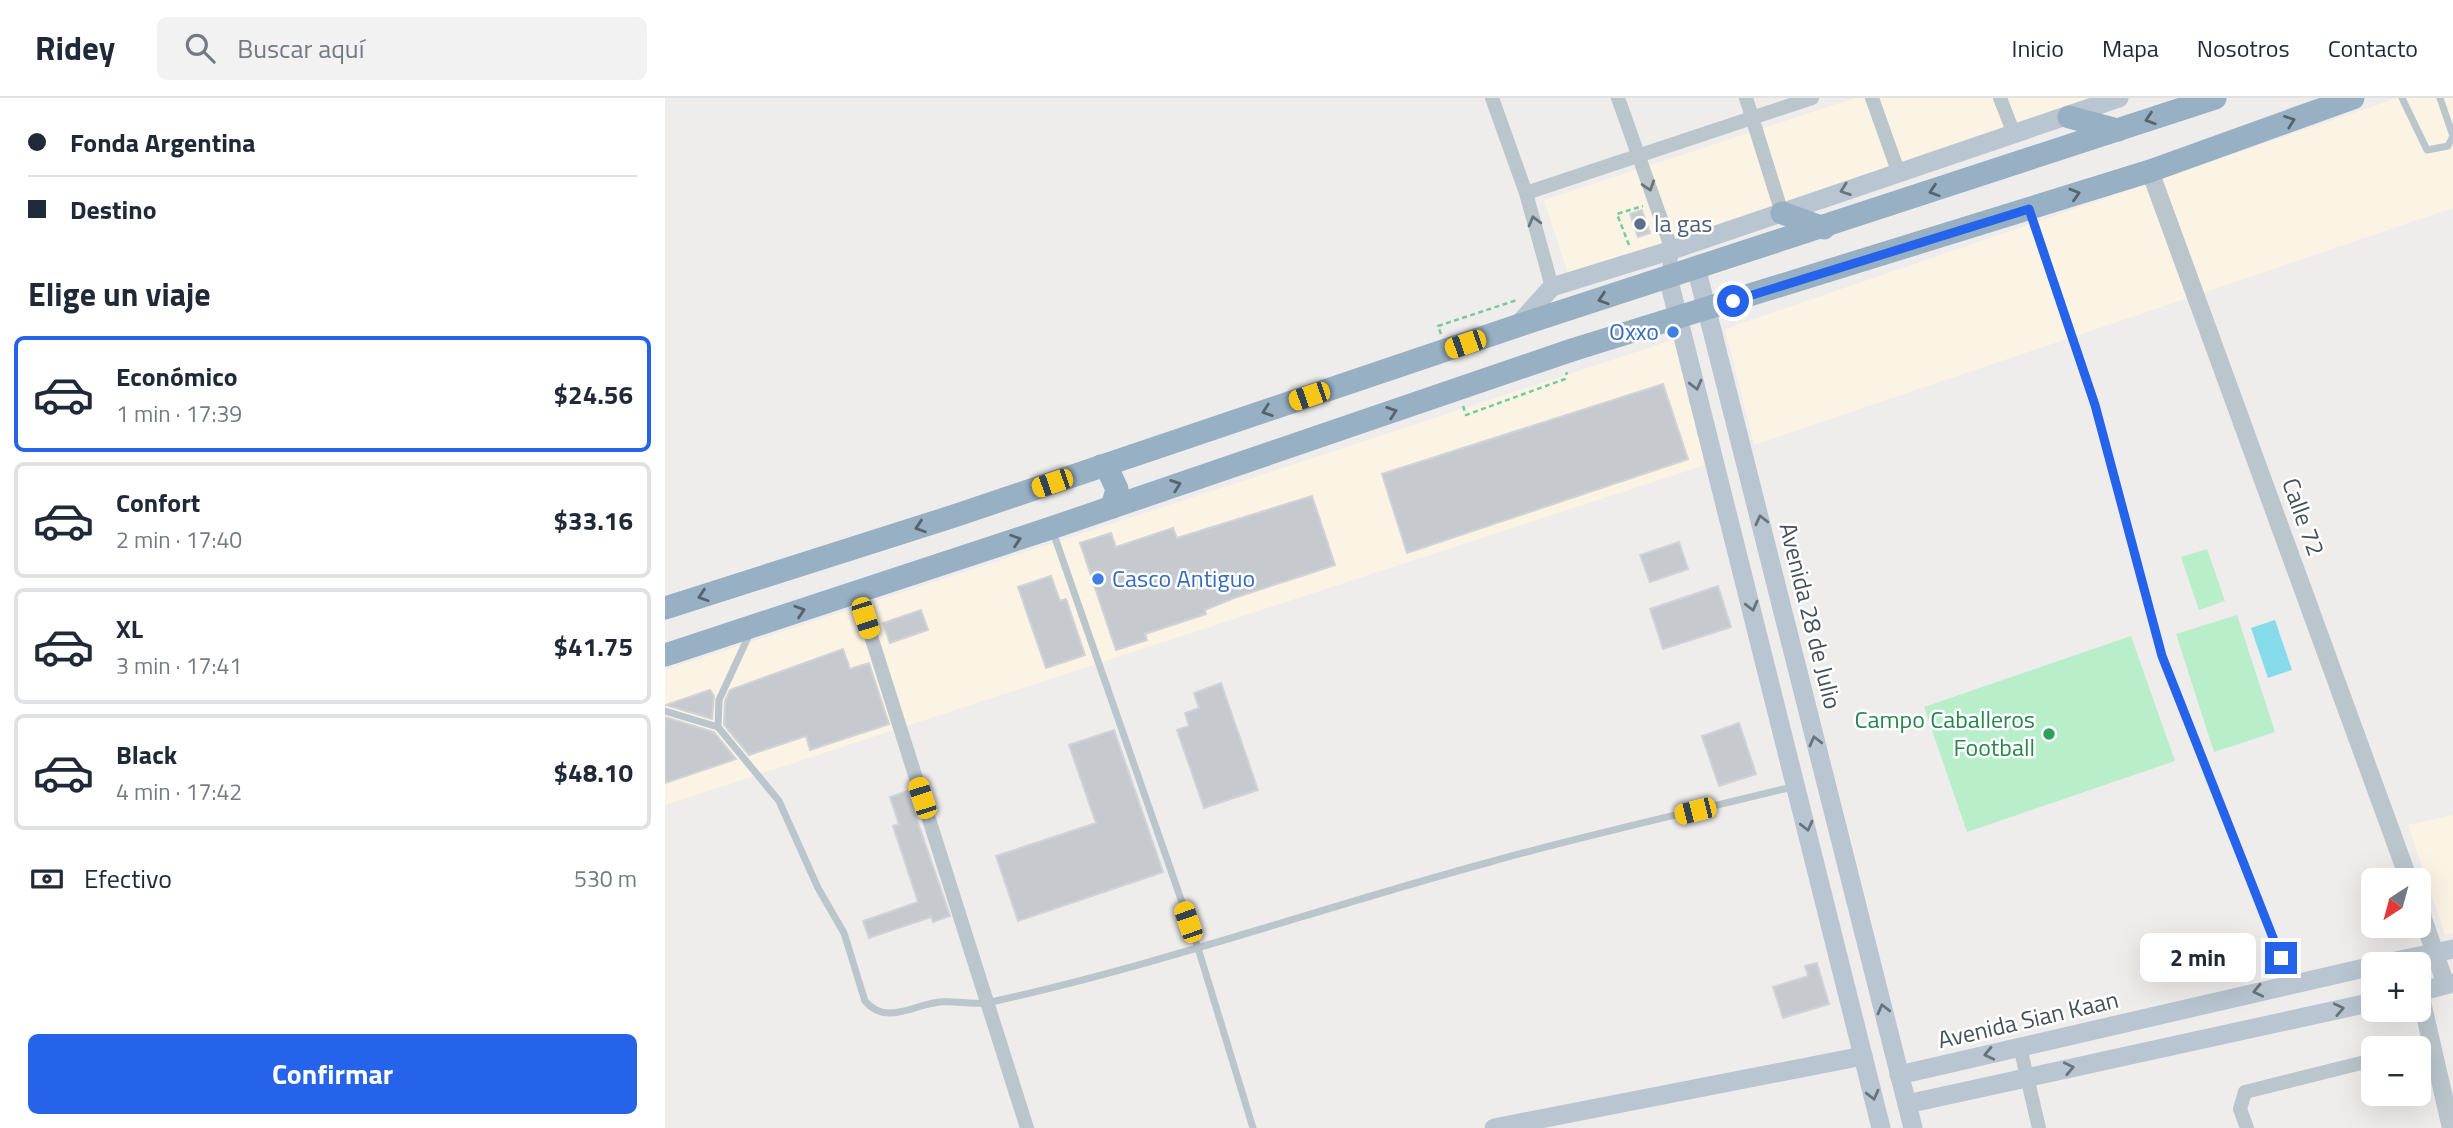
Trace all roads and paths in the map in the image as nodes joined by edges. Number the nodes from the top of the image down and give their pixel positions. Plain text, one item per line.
1 (1492, 98) edge
2 (1619, 98) edge
3 (1746, 98) edge
4 (1812, 98) edge
5 (1871, 98) edge
6 (2000, 98) edge
7 (2119, 98) edge
8 (2214, 98) edge
9 (2353, 98) edge
10 (2402, 98) edge
11 (2440, 98) edge
12 (1753, 117) junction
13 (2069, 117) junction
14 (2118, 130) junction
15 (2014, 134) junction
16 (1639, 155) junction
17 (2150, 171) junction
18 (1898, 172) junction
19 (1526, 193) junction
20 (1654, 202) junction
21 (2029, 209) junction
22 (1782, 213) junction
23 (1824, 228) junction
24 (1672, 250) junction
25 (1633, 262) junction
26 (1696, 267) junction
27 (1668, 277) junction
28 (1552, 287) junction
29 (1538, 301) junction
30 (1709, 309) junction
31 (1680, 319) junction
32 (1517, 326) junction
33 (1441, 335) dead end
34 (1572, 350) junction
35 (1473, 402) dead end
36 (1101, 466) junction
37 (1112, 507) junction
38 (1051, 528) junction
39 (857, 592) junction
40 (665, 608) edge
41 (753, 626) junction
42 (665, 655) edge
43 (665, 711) edge
44 (718, 727) junction
45 (1797, 786) junction
46 (2405, 868) edge
47 (1852, 886) junction
48 (1823, 894) junction
49 (2431, 929) edge
50 (1198, 948) junction
51 (2444, 951) edge
52 (2361, 968) edge
53 (2291, 983) junction
54 (2449, 984) edge
55 (2431, 988) edge
56 (988, 1003) junction
57 (2361, 1005) edge
58 (2020, 1047) junction
59 (1863, 1056) junction
60 (2361, 1063) edge
61 (2431, 1068) edge
62 (1899, 1075) junction
63 (2027, 1077) junction
64 (1906, 1104) junction
65 (2448, 1127) edge
66 (1027, 1128) edge
67 (1253, 1128) edge
68 (1494, 1128) edge
69 (1881, 1128) edge
70 (1913, 1128) edge
71 (2039, 1128) edge
72 (2247, 1128) edge

1 - 19 street
2 - 16 street
3 - 12 street
4 - 12 street
5 - 18 street
6 - 15 street
7 - 13 main road
8 -> 14 highway
17 -> 9 highway
10 - 11 lane
12 - 16 street
12 - 22 street
13 - 14 highway
13 - 15 main road
14 -> 23 highway
15 - 18 main road
16 - 19 street
16 -> 20 street
21 -> 17 highway
17 - 46 street, Calle 72
18 -> 22 main road
28 -> 19 street
20 - 24 street
20 - 25 path
21 - 30 highway
21 - 53 lane
22 - 23 highway
22 - 24 main road
23 - 26 highway
24 - 25 main road
24 - 26 street
24 - 27 street
25 - 28 main road
26 - 27 highway
26 - 30 main road, Avenida 28 de Julio
27 - 31 main road
27 -> 32 highway
28 - 29 main road
29 - 32 main road
29 - 33 path
30 - 31 highway
47 -> 30 main road, Avenida 28 de Julio
31 - 34 highway
31 -> 45 main road
32 -> 36 highway
34 - 35 path
37 -> 34 highway
36 - 37 highway
36 -> 40 highway
37 - 38 highway
39 -> 38 highway
38 - 50 lane
41 -> 39 highway
39 - 56 street
41 - 42 highway
41 - 44 lane
43 - 44 lane
44 - 56 lane
45 -> 48 main road
45 - 50 lane
47 - 48 main road
62 -> 47 main road, Avenida 28 de Julio
48 - 59 main road
49 - 51 street
50 - 56 lane
50 - 67 lane
51 - 54 street
52 - 53 main road, Avenida Sian Kaan
53 -> 58 main road, Avenida Sian Kaan
54 - 55 main road
56 - 66 street
63 -> 57 main road
58 -> 62 main road, Avenida Sian Kaan
58 - 63 street
59 - 68 main road
59 -> 69 main road
60 - 72 street
61 - 65 street
62 - 64 main road, Avenida 28 de Julio
63 - 64 main road
63 - 71 street
64 - 70 main road, Avenida 28 de Julio

